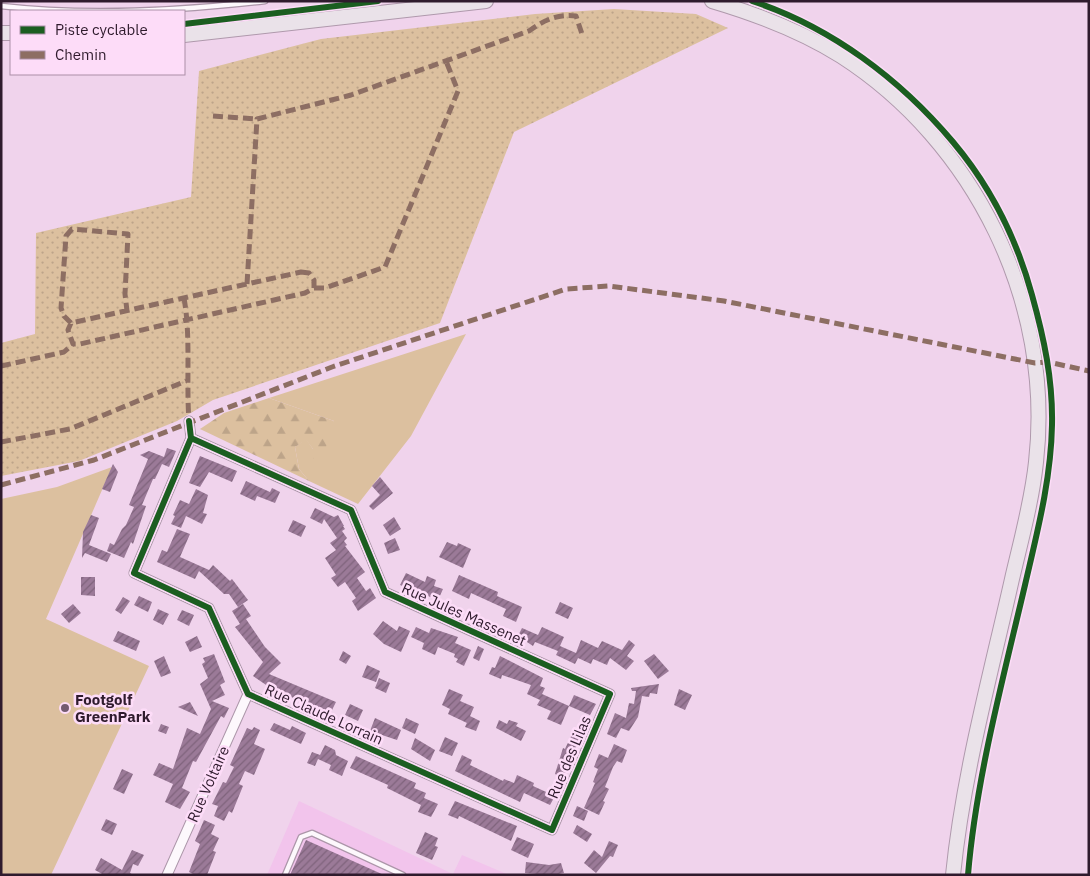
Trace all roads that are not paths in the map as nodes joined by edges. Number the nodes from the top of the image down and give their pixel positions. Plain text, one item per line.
1 (265, 1) edge
2 (486, 1) edge
3 (712, 1) edge
4 (1, 6) edge
5 (69, 10) edge
6 (132, 10) edge
7 (185, 35) edge
8 (189, 421) dead end
9 (191, 438) junction
10 (248, 694) junction
11 (610, 694) joint
12 (552, 830) joint
13 (402, 874) edge
14 (167, 875) edge
15 (285, 875) edge
16 (953, 875) edge

1 - 6 lane
2 - 7 main road
3 - 16 main road
4 - 5 lane
8 - 9 street
9 - 10 street, Rue Claude Lorrain
9 - 11 street, Rue Jules Massenet
10 - 12 street, Rue Claude Lorrain
10 - 14 street, Rue Voltaire
11 - 12 street, Rue des Lilas
13 - 15 lane

